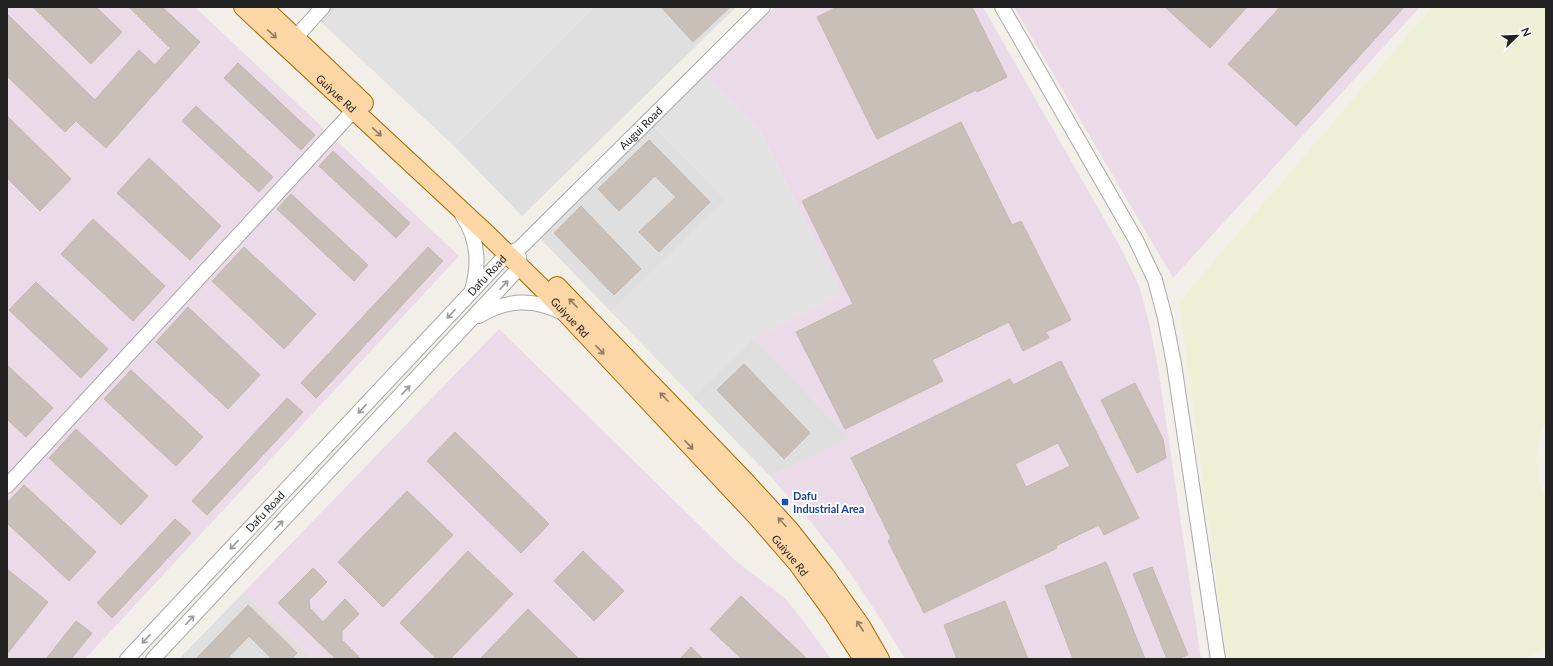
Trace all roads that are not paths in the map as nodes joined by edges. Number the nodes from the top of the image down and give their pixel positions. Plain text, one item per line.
1 (243, 7) edge
2 (262, 7) edge
3 (323, 7) edge
4 (763, 7) edge
5 (1002, 7) edge
6 (295, 38) junction
7 (354, 110) junction
8 (456, 206) junction
9 (513, 252) junction
10 (520, 267) junction
11 (471, 292) junction
12 (568, 316) junction
13 (468, 323) junction
14 (431, 336) junction
15 (444, 349) junction
16 (7, 486) edge
17 (127, 659) edge
18 (154, 659) edge
19 (863, 659) edge
20 (880, 659) edge
21 (1218, 659) edge

1 -> 7 main road, Guiyue Rd
2 - 6 main road, Guiyue Rd
3 - 6 street
4 - 9 street, Augui Road
5 - 21 street
6 - 9 main road, Guiyue Rd
7 -> 8 main road, Guiyue Rd
7 - 16 street
8 - 9 main road, Guiyue Rd
8 - 11 street
9 - 10 main road, Guiyue Rd
9 - 11 street, Dafu Road
20 -> 9 main road, Guiyue Rd
10 - 12 main road, Guiyue Rd
13 -> 10 street, Dafu Road
11 -> 14 street, Dafu Road
12 - 13 street
12 -> 19 main road, Guiyue Rd
13 - 15 street, Dafu Road
14 - 15 street
14 -> 17 street, Dafu Road
18 -> 15 street, Dafu Road

